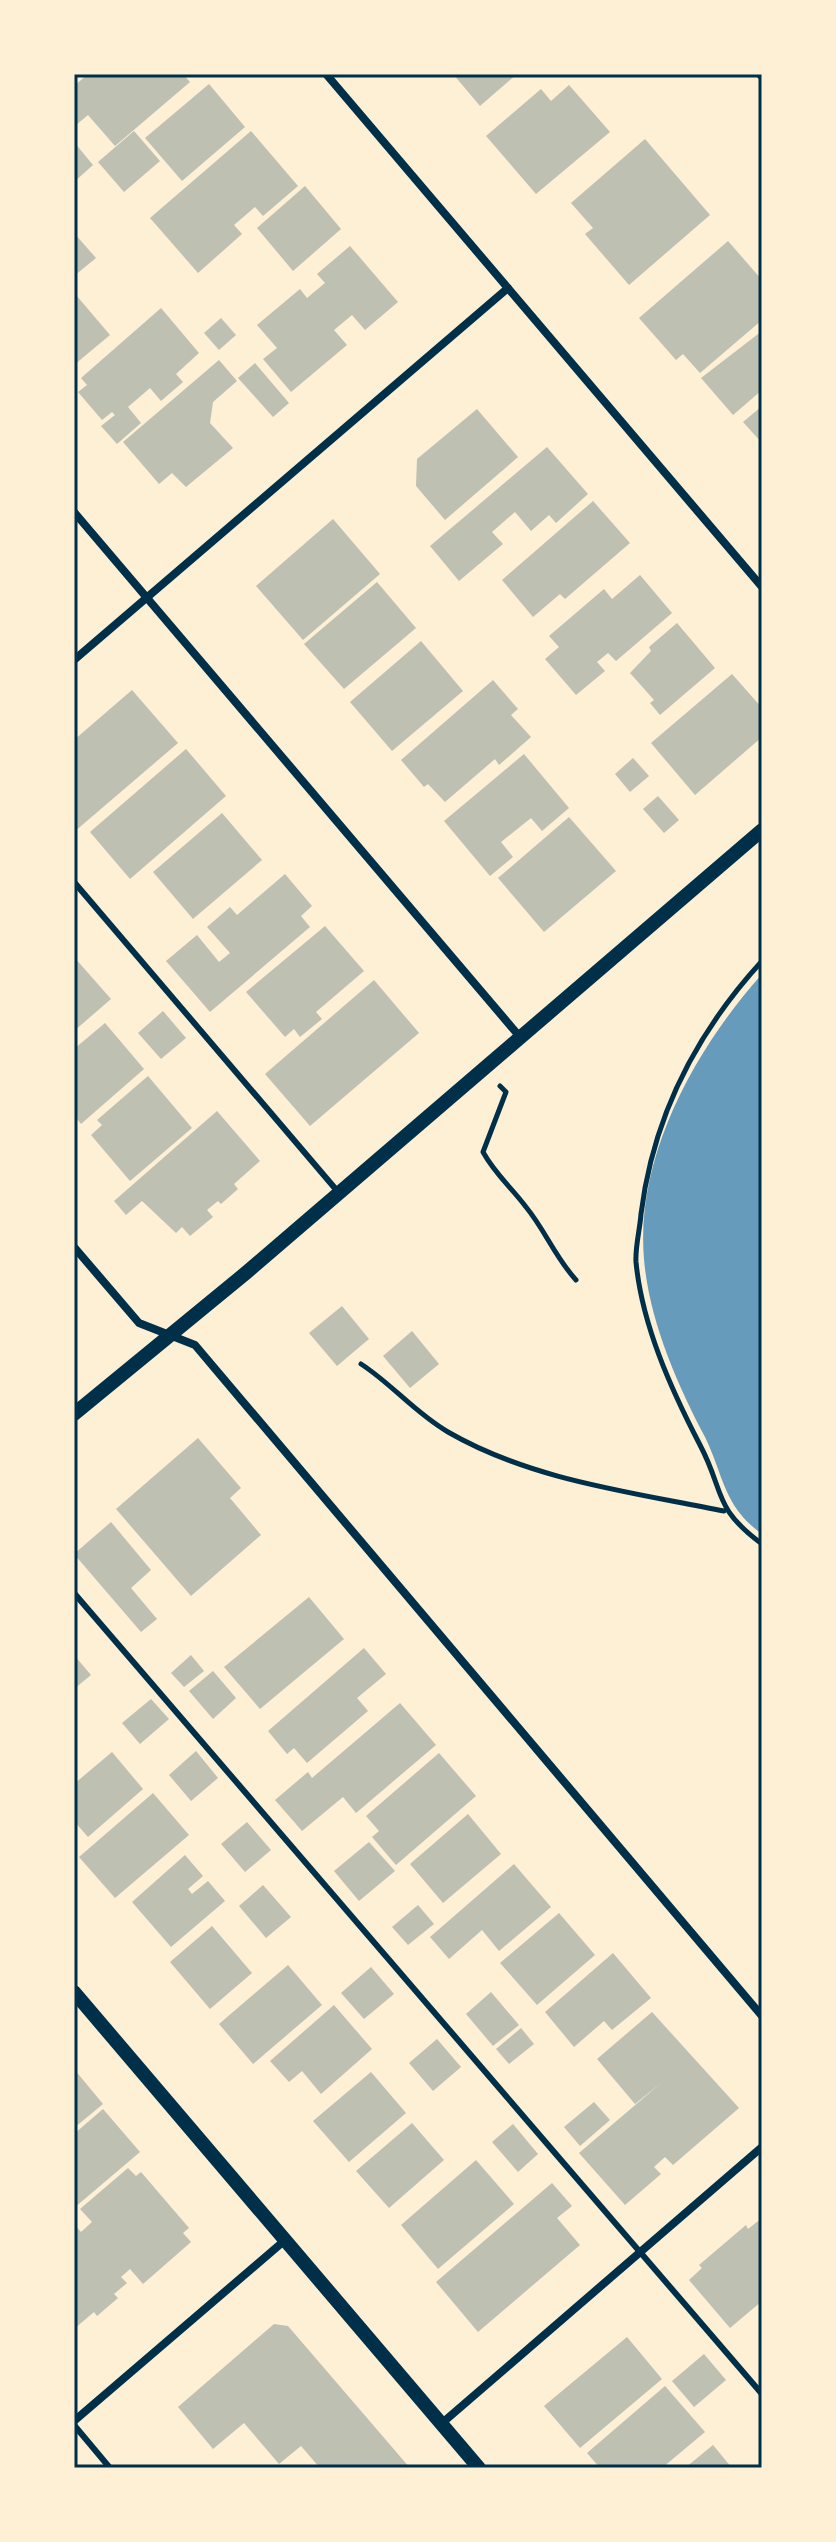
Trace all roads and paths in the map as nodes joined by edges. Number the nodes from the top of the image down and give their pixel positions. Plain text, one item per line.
1 (326, 74) edge
2 (508, 288) junction
3 (74, 512) edge
4 (762, 587) edge
5 (146, 599) junction
6 (74, 660) edge
7 (762, 830) edge
8 (74, 882) edge
9 (762, 961) edge
10 (520, 1037) junction
11 (497, 1083) dead end
12 (339, 1193) junction
13 (74, 1247) edge
14 (576, 1280) dead end
15 (169, 1335) junction
16 (361, 1364) dead end
17 (74, 1414) edge
18 (725, 1511) junction
19 (762, 1544) edge
20 (74, 1593) edge
21 (74, 1992) edge
22 (762, 2016) edge
23 (762, 2147) edge
24 (284, 2241) junction
25 (639, 2253) junction
26 (762, 2394) edge
27 (74, 2423) edge
28 (441, 2424) junction
29 (110, 2468) edge
30 (479, 2468) edge

1 - 2 street
2 - 4 street
2 - 5 street
3 - 5 street
5 - 6 street
5 - 10 street
7 - 10 street
8 - 12 lane
9 - 18 path
10 - 12 street
11 - 14 path
12 - 15 street
13 - 15 street
15 - 17 street
15 - 22 street
16 - 18 path
18 - 19 path
20 - 25 lane
21 - 24 street
23 - 25 street
24 - 27 street
24 - 28 street
25 - 26 lane
25 - 28 street
27 - 29 lane
28 - 30 street

